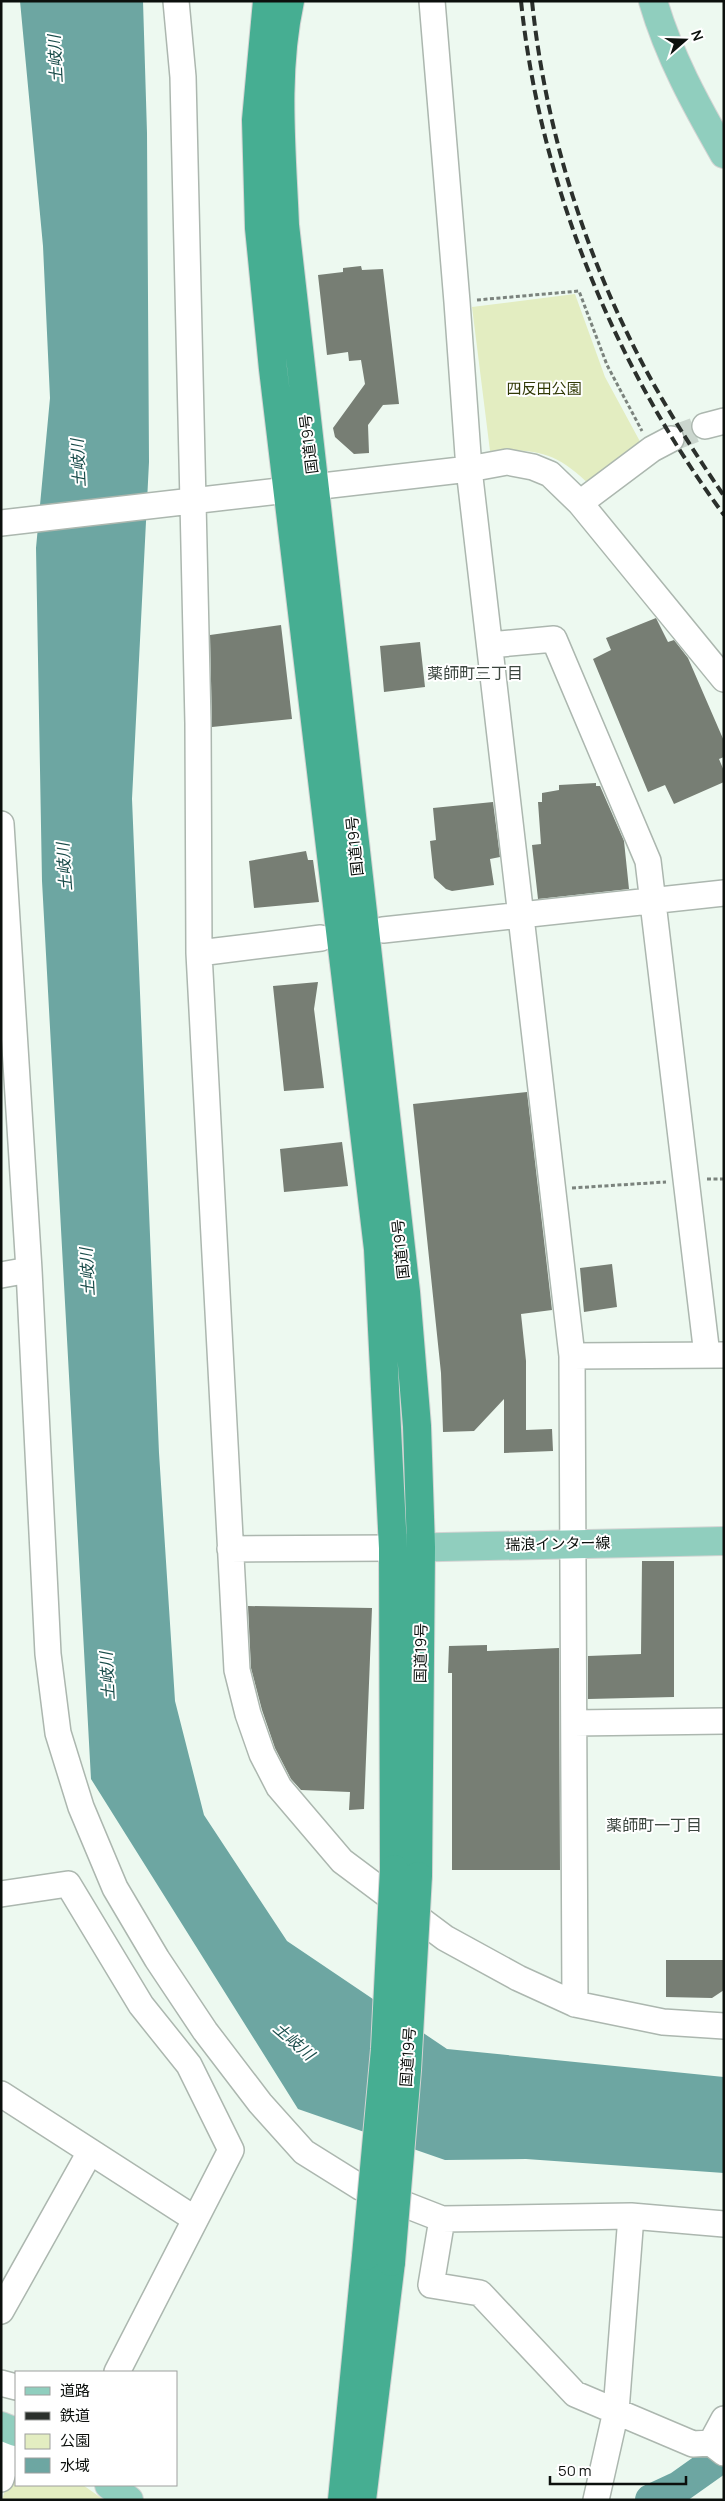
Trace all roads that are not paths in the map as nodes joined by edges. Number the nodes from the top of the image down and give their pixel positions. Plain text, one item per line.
1 (176, 1) edge
2 (267, 1) edge
3 (290, 1) edge
4 (432, 1) edge
5 (653, 1) edge
6 (724, 154) edge
7 (662, 444) tunnel mouth
8 (469, 470) junction
9 (314, 487) junction
10 (287, 490) junction
11 (190, 502) junction
12 (580, 503) junction
13 (4, 522) edge
14 (490, 645) junction
15 (724, 678) edge
16 (1, 824) edge
17 (724, 894) edge
18 (654, 902) junction
19 (520, 915) junction
20 (383, 930) dead end
21 (321, 938) dead end
22 (199, 953) junction
23 (8, 1027) edge
24 (29, 1270) junction
25 (1, 1275) edge
26 (715, 1355) edge
27 (572, 1356) junction
28 (724, 1541) edge
29 (574, 1543) junction
30 (421, 1547) junction
31 (393, 1548) junction
32 (230, 1549) junction
33 (724, 1720) edge
34 (574, 1723) junction
35 (406, 1873) junction
36 (1, 1894) edge
37 (575, 2004) junction
38 (724, 2026) edge
39 (1, 2094) edge
40 (90, 2152) junction
41 (631, 2216) junction
42 (195, 2219) junction
43 (442, 2219) junction
44 (724, 2224) edge
45 (379, 2259) junction
46 (1, 2311) edge
47 (117, 2371) edge
48 (1, 2383) edge
49 (15, 2387) edge
50 (616, 2411) junction
51 (724, 2418) edge
52 (11, 2430) edge
53 (717, 2448) edge
54 (1, 2479) edge
55 (110, 2486) edge
56 (129, 2500) edge
57 (342, 2500) edge
58 (362, 2500) edge
59 (596, 2500) edge

1 - 11 street
2 - 10 highway, 国道19号
3 - 9 highway, 国道19号
4 - 8 street
5 - 6 main road
7 - 12 street
8 - 9 street
8 - 12 street
8 - 14 street
9 - 10 street
9 - 30 highway, 国道19号
10 - 11 street
10 - 31 highway, 国道19号
11 - 13 street
11 - 22 street
12 - 15 street
14 - 18 street
14 - 19 street
16 - 23 street
17 - 18 street
18 - 19 street
18 - 26 street
19 - 20 street
19 - 27 street
21 - 22 street
22 - 32 street
23 - 24 street
24 - 25 street
24 - 43 street
26 - 27 street
27 - 29 street
28 - 29 main road, 瑞浪インター線
29 - 30 main road, 瑞浪インター線
29 - 34 street
30 - 31 main road, 瑞浪インター線
30 - 35 highway, 国道19号
31 - 32 street
31 - 35 highway, 国道19号
32 - 37 street
33 - 34 street
34 - 37 street
35 - 45 highway, 国道19号, bridge
36 - 42 street
37 - 38 street
39 - 40 street
40 - 42 street
40 - 46 street
41 - 43 street
41 - 44 street
41 - 50 street
42 - 47 street
43 - 50 street
45 - 57 highway, 国道19号
45 - 58 highway, 国道19号
48 - 49 street
50 - 53 street
50 - 59 street
51 - 53 street
52 - 54 street
55 - 56 main road

